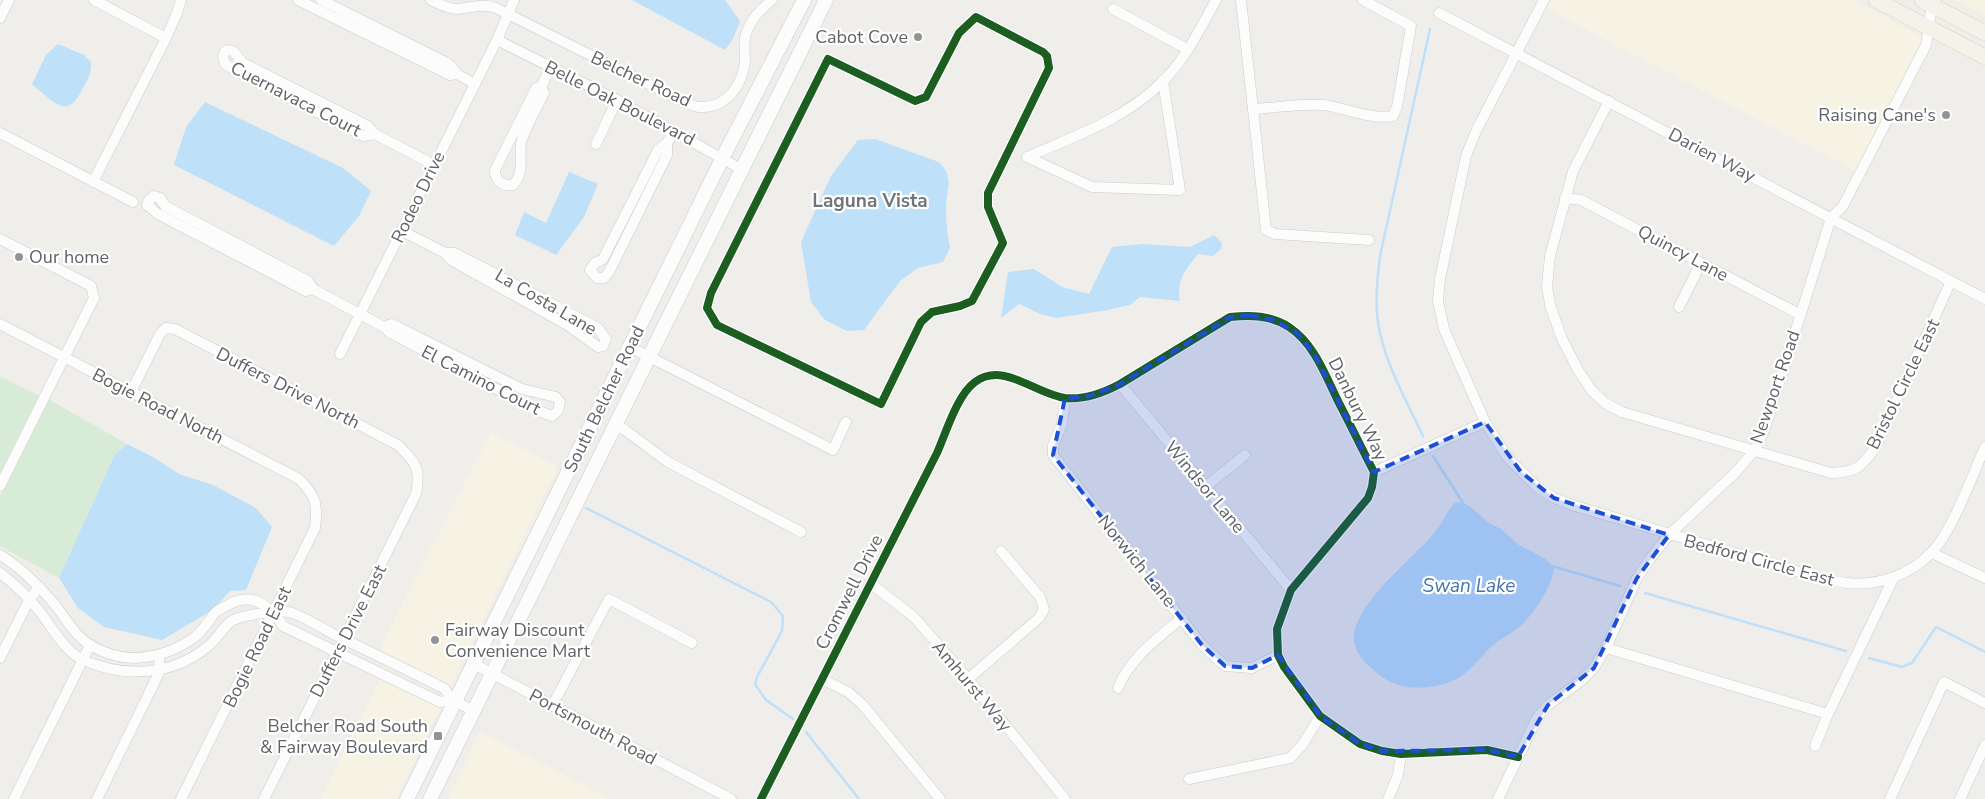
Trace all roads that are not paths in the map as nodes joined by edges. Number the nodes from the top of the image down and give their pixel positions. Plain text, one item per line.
1 (9, 0) edge
2 (94, 0) edge
3 (181, 0) edge
4 (298, 0) edge
5 (321, 0) edge
6 (431, 0) edge
7 (514, 0) edge
8 (772, 0) edge
9 (804, 0) edge
10 (826, 0) edge
11 (1216, 0) edge
12 (1241, 0) edge
13 (1363, 0) edge
14 (1544, 0) edge
15 (1876, 0) edge
16 (1930, 2) edge
17 (1112, 9) dead end
18 (1439, 13) dead end
19 (508, 15) junction
20 (0, 18) edge
21 (1928, 28) junction
22 (1985, 33) edge
23 (166, 38) junction
24 (497, 40) junction
25 (1187, 49) junction
26 (1517, 52) junction
27 (1985, 57) edge
28 (551, 67) junction
29 (457, 74) junction
30 (1163, 81) junction
31 (475, 84) junction
32 (542, 87) junction
33 (617, 100) junction
34 (1609, 101) junction
35 (1253, 109) junction
36 (674, 130) junction
37 (0, 133) edge
38 (374, 134) junction
39 (667, 143) junction
40 (596, 144) dead end
41 (723, 158) junction
42 (434, 165) junction
43 (742, 169) junction
44 (93, 182) junction
45 (766, 182) joint
46 (1565, 198) junction
47 (133, 202) dead end
48 (1831, 218) junction
49 (402, 231) junction
50 (0, 239) edge
51 (1369, 240) dead end
52 (445, 254) junction
53 (1701, 263) junction
54 (1952, 281) junction
55 (312, 289) junction
56 (1985, 299) edge
57 (1679, 307) dead end
58 (360, 314) junction
59 (1799, 314) junction
60 (0, 324) edge
61 (384, 326) junction
62 (630, 347) junction
63 (340, 354) dead end
64 (648, 356) junction
65 (64, 357) junction
66 (1120, 384) junction
67 (131, 392) junction
68 (962, 398) joint
69 (1065, 398) junction
70 (846, 422) dead end
71 (1486, 422) junction
72 (614, 424) junction
73 (1985, 447) edge
74 (1755, 450) junction
75 (1245, 455) dead end
76 (413, 460) joint
77 (1374, 472) junction
78 (0, 486) edge
79 (1205, 488) junction
80 (312, 492) joint
81 (801, 532) dead end
82 (1669, 535) junction
83 (1001, 551) dead end
84 (1932, 553) junction
85 (0, 555) edge
86 (0, 572) edge
87 (1894, 577) junction
88 (1985, 578) edge
89 (870, 583) junction
90 (39, 587) junction
91 (1291, 590) junction
92 (29, 600) junction
93 (275, 613) junction
94 (1182, 618) junction
95 (344, 639) junction
96 (692, 643) dead end
97 (90, 645) junction
98 (1606, 648) junction
99 (337, 654) junction
100 (1278, 655) junction
101 (158, 656) junction
102 (0, 658) edge
103 (82, 659) junction
104 (474, 664) junction
105 (160, 671) junction
106 (414, 673) junction
107 (492, 674) junction
108 (822, 679) junction
109 (968, 679) junction
110 (407, 687) junction
111 (1118, 688) dead end
112 (454, 701) junction
113 (1985, 702) edge
114 (552, 706) junction
115 (474, 711) junction
116 (1828, 714) junction
117 (1320, 716) junction
118 (1985, 745) edge
119 (1815, 746) dead end
120 (1400, 754) junction
121 (1518, 757) junction
122 (1189, 779) dead end
123 (14, 799) edge
124 (97, 799) edge
125 (182, 799) edge
126 (264, 799) edge
127 (407, 799) edge
128 (430, 799) edge
129 (731, 799) edge
130 (761, 799) edge
131 (940, 799) edge
132 (1066, 799) edge
133 (1388, 799) edge
134 (1498, 799) edge
135 (1890, 799) edge
136 (1960, 799) edge

1 - 20 street
2 - 23 street
3 - 23 street
4 - 29 street
5 - 29 street
6 - 19 street, Belcher Road
7 - 19 street
8 - 19 street, Belcher Road
9 - 41 main road, South Belcher Road
10 - 43 main road, South Belcher Road
11 - 25 street
12 - 35 street
13 - 35 street
14 - 26 street, Bedford Circle East
15 - 21 main road
16 - 21 street, Newport Road
16 - 22 main road
17 - 25 street
18 - 26 street, Darien Way
19 - 24 street
21 - 27 main road
21 - 48 street, Newport Road
23 - 44 street
24 - 28 street, Belle Oak Boulevard
24 - 31 street, Rodeo Drive
25 - 30 street
26 - 34 street, Darien Way
26 - 71 street, Bedford Circle East
28 - 32 street
28 - 33 street, Belle Oak Boulevard
29 - 31 street
30 - 30 street
31 - 42 street, Rodeo Drive
32 - 32 street
33 - 36 street, Belle Oak Boulevard
33 - 40 street
34 - 46 street, Bristol Circle East
34 - 48 street, Darien Way
35 - 51 street
36 - 39 street
36 - 41 street, Belle Oak Boulevard
37 - 44 street
38 - 38 street, Cuernavaca Court
38 - 42 street, Cuernavaca Court
39 - 39 street
41 - 43 street, Belle Oak Boulevard
41 - 62 main road, South Belcher Road
42 - 49 street, Rodeo Drive
43 - 64 main road, South Belcher Road
44 - 47 street
45 - 45 street
46 - 53 street, Quincy Lane
46 - 74 street, Bristol Circle East
48 - 54 street, Darien Way
48 - 59 street, Newport Road
49 - 52 street, La Costa Lane
49 - 58 street, Rodeo Drive
50 - 65 street
52 - 52 street, La Costa Lane
53 - 57 street
53 - 59 street, Quincy Lane
54 - 56 street, Darien Way
54 - 74 street, Bristol Circle East
55 - 55 street, El Camino Court
55 - 58 street, El Camino Court
58 - 61 street, El Camino Court
58 - 63 street, Rodeo Drive
59 - 74 street, Newport Road
60 - 65 street, Bogie Road North
61 - 61 street, El Camino Court
62 - 64 street
62 - 104 main road, South Belcher Road
64 - 70 street
64 - 72 main road, South Belcher Road
65 - 67 street, Bogie Road North
65 - 78 street
66 - 69 street, Danbury Way
66 - 77 street, Danbury Way
66 - 79 street, Windsor Lane
67 - 76 street, Duffers Drive North
67 - 80 street, Bogie Road North
68 - 69 street, Danbury Way
68 - 89 street, Cromwell Drive
69 - 94 street, Norwich Lane
71 - 77 street
71 - 82 street, Bedford Circle East
72 - 81 street
72 - 107 main road, South Belcher Road
73 - 84 street, Bedford Circle East
74 - 82 street, Newport Road
75 - 79 street
76 - 95 street, Duffers Drive East
77 - 91 street, Danbury Way
79 - 91 street, Windsor Lane
80 - 93 street, Bogie Road East
82 - 87 street, Bedford Circle East
82 - 98 street, Newport Road
83 - 109 street
84 - 87 street, Bedford Circle East
84 - 88 street
85 - 90 street
86 - 92 street
87 - 116 street
89 - 108 street, Cromwell Drive
89 - 109 street, Amhurst Way
90 - 92 street
90 - 97 street
91 - 100 street, Danbury Way
92 - 102 street
92 - 103 street
93 - 95 street
93 - 99 street
93 - 101 street
93 - 105 street
93 - 125 street, Bogie Road East
94 - 100 street, Norwich Lane
94 - 111 street
95 - 99 street, Duffers Drive East
95 - 106 street
96 - 114 street
97 - 101 street
97 - 103 street
98 - 116 street
98 - 121 street, Newport Road
99 - 110 street
99 - 126 street, Duffers Drive East
100 - 117 street, Danbury Way
101 - 105 street
103 - 105 street
103 - 123 street
104 - 107 street, Portsmouth Road
104 - 112 main road, South Belcher Road
105 - 124 street
106 - 110 street
106 - 112 street
107 - 114 street, Portsmouth Road
107 - 115 main road, South Belcher Road
108 - 130 street, Cromwell Drive
108 - 131 street
109 - 132 street, Amhurst Way
110 - 112 street
112 - 115 street
112 - 127 main road, South Belcher Road
113 - 135 street
114 - 129 street, Portsmouth Road
115 - 128 main road, South Belcher Road
116 - 119 street
117 - 120 street, Danbury Way
117 - 122 street
118 - 136 street
120 - 121 street, Danbury Way
120 - 133 street
121 - 134 street, Newport Road

